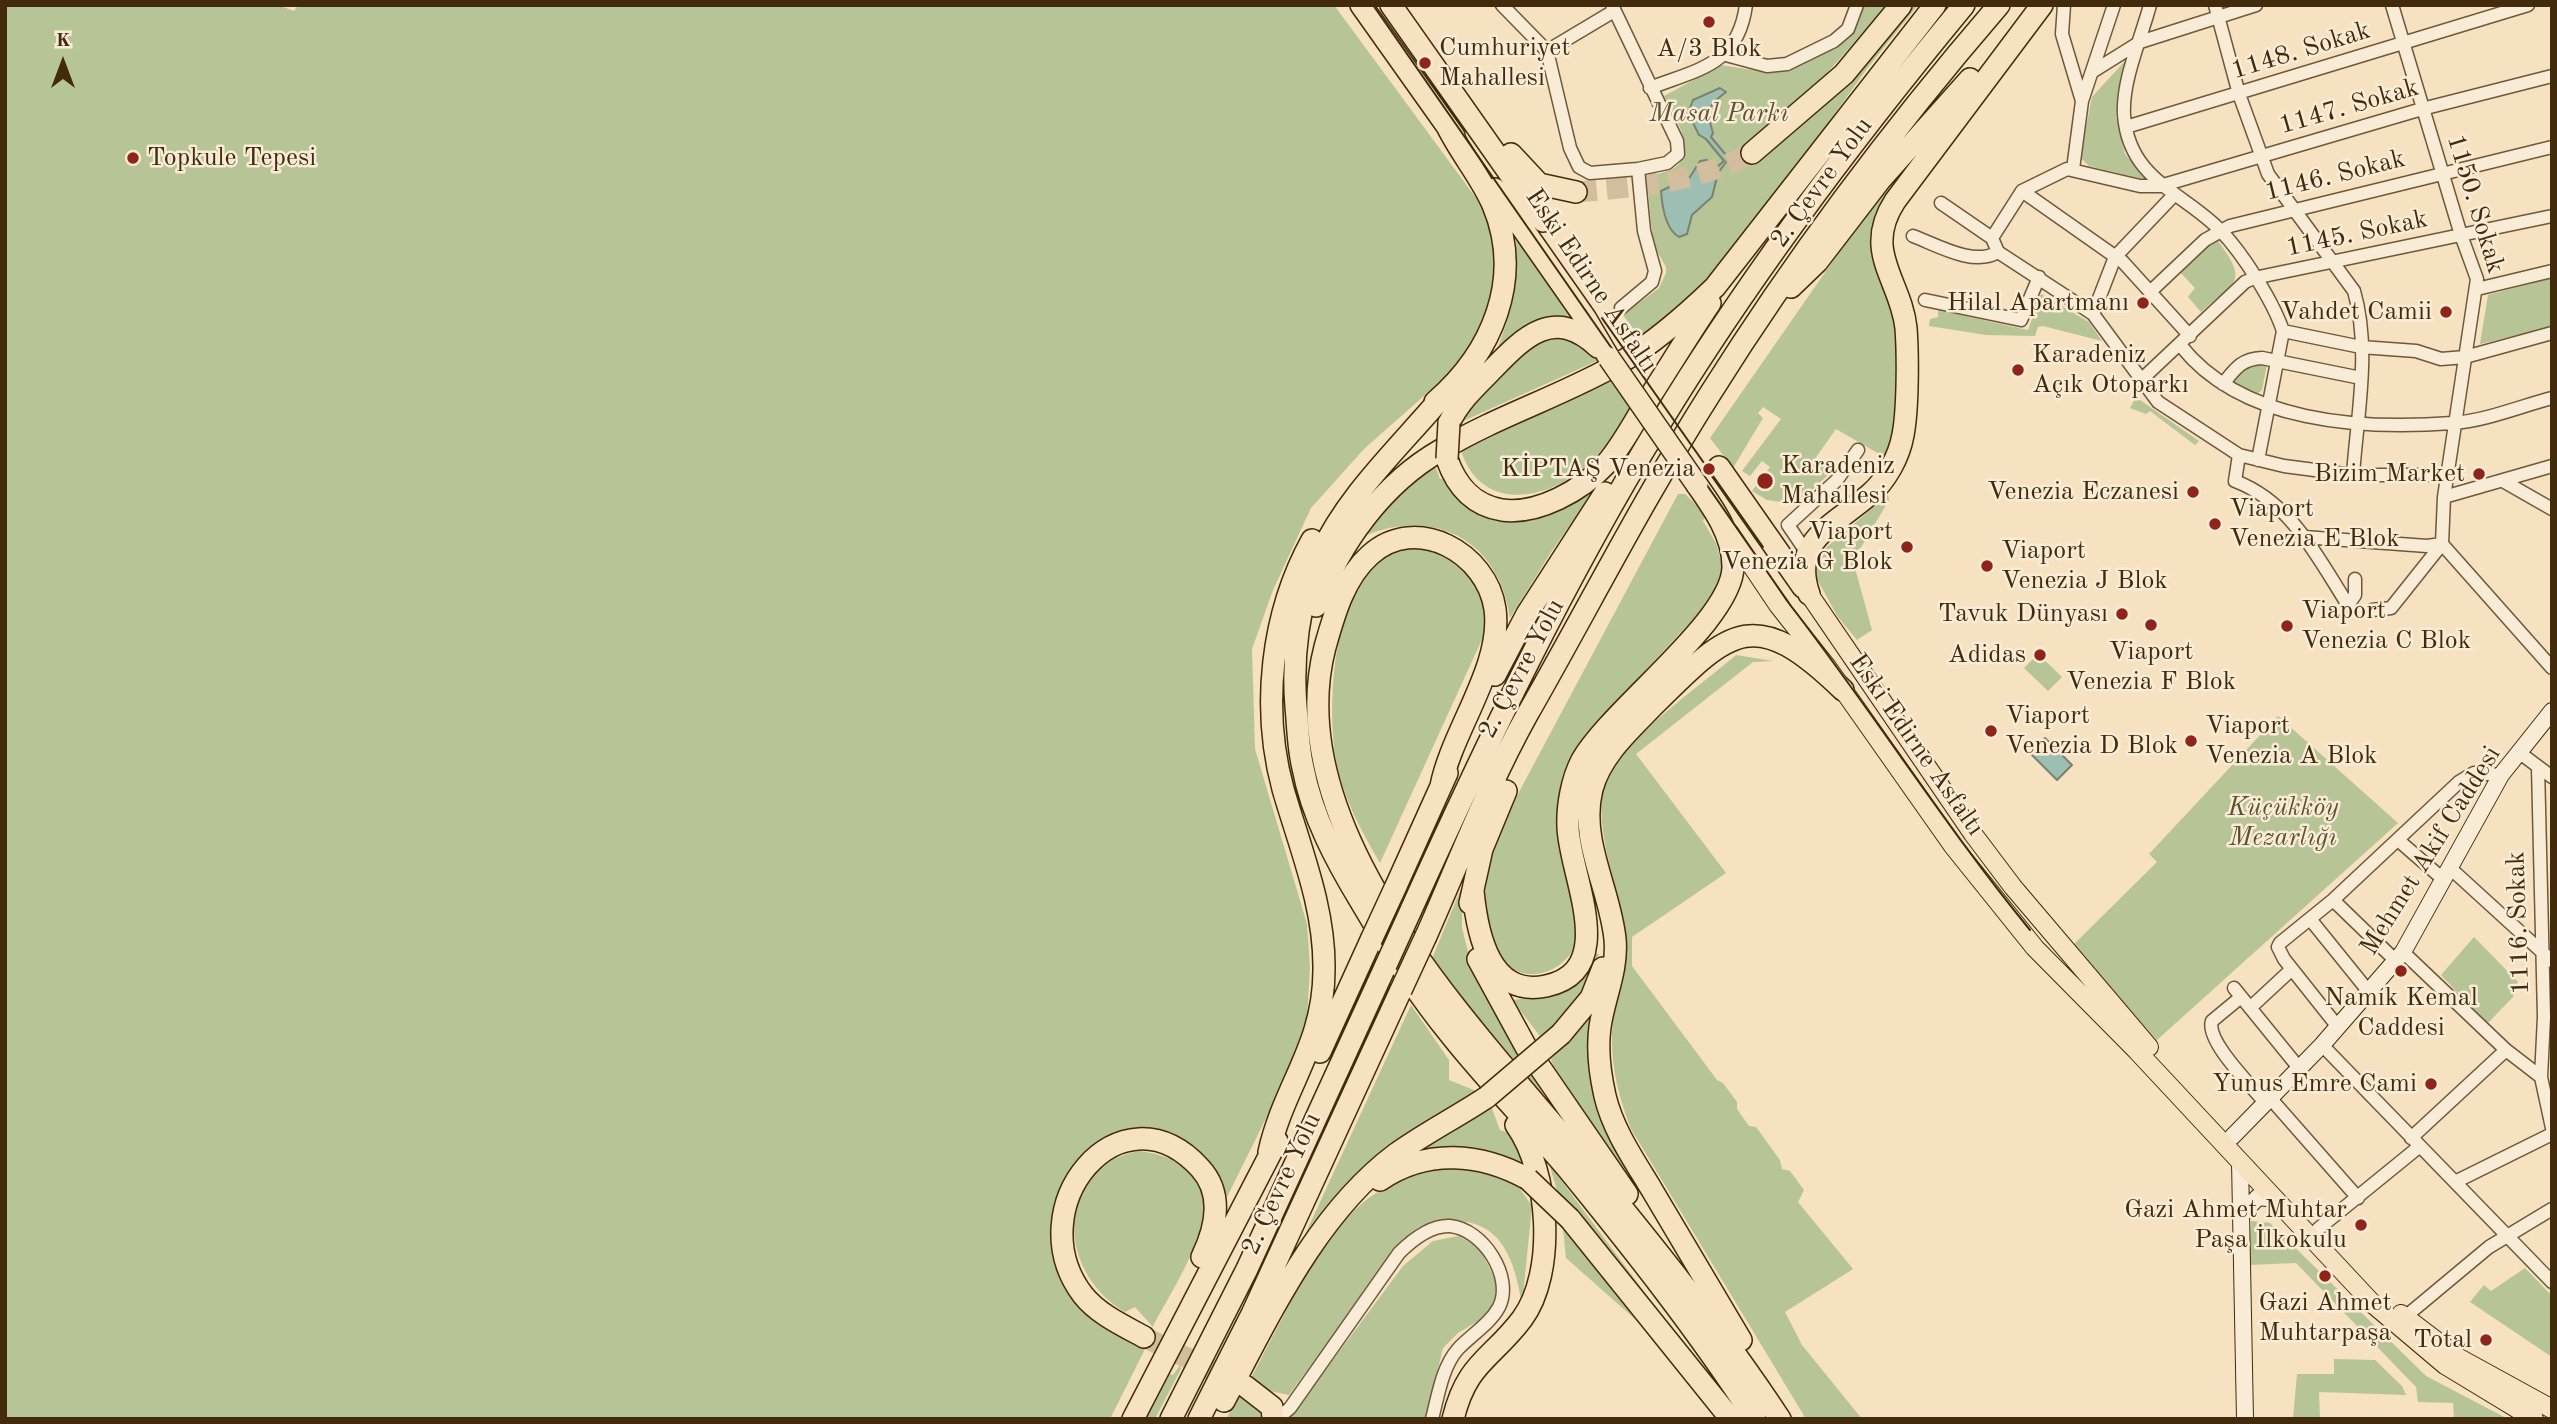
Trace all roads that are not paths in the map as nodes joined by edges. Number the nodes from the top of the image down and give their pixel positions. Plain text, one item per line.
1 (1361, 5) edge
2 (1502, 5) edge
3 (1746, 5) edge
4 (1857, 5) edge
5 (1901, 5) edge
6 (1935, 5) edge
7 (1964, 5) edge
8 (1999, 5) edge
9 (2033, 5) edge
10 (2042, 5) edge
11 (2064, 5) edge
12 (2114, 5) edge
13 (2150, 5) edge
14 (2256, 5) edge
15 (2392, 5) edge
16 (2528, 5) edge
17 (1613, 8) edge
18 (2216, 11) edge
19 (1396, 12) edge
20 (2140, 42) junction
21 (2402, 44) junction
22 (1547, 51) junction
23 (1726, 55) junction
24 (2092, 72) junction
25 (2552, 76) edge
26 (1650, 88) junction
27 (2239, 94) junction
28 (2082, 101) junction
29 (2422, 109) junction
30 (1447, 126) junction
31 (2126, 127) junction
32 (2552, 148) edge
33 (1752, 153) tunnel mouth
34 (2261, 157) junction
35 (1638, 169) junction
36 (2073, 169) junction
37 (2442, 172) junction
38 (2160, 186) junction
39 (2022, 191) junction
40 (1576, 192) tunnel mouth
41 (2173, 196) junction
42 (1941, 203) dead end
43 (2291, 209) junction
44 (2552, 216) edge
45 (1543, 221) dead end
46 (2220, 230) junction
47 (2461, 235) junction
48 (1913, 236) dead end
49 (1992, 237) junction
50 (1998, 252) junction
51 (2115, 257) junction
52 (2333, 264) junction
53 (1732, 269) junction
54 (2552, 271) edge
55 (2039, 277) junction
56 (2254, 278) junction
57 (2477, 289) junction
58 (2151, 291) junction
59 (1925, 300) dead end
60 (1769, 303) junction
61 (1621, 309) dead end
62 (2093, 314) junction
63 (2283, 331) junction
64 (2552, 333) edge
65 (2185, 341) junction
66 (2361, 347) junction
67 (2465, 357) junction
68 (1609, 358) junction
69 (2278, 361) junction
70 (1696, 366) junction
71 (2361, 378) junction
72 (2141, 380) junction
73 (2223, 384) junction
74 (1446, 392) junction
75 (2552, 398) edge
76 (2269, 405) junction
77 (2356, 423) junction
78 (2456, 423) junction
79 (1858, 450) dead end
80 (2239, 455) junction
81 (2258, 460) junction
82 (2552, 466) edge
83 (1719, 467) dead end
84 (2353, 475) junction
85 (2447, 475) junction
86 (2503, 481) junction
87 (2444, 498) junction
88 (2552, 509) edge
89 (1719, 517) junction
90 (2304, 537) junction
91 (2442, 544) junction
92 (1807, 553) junction
93 (2356, 579) dead end
94 (1809, 594) junction
95 (2372, 610) dead end
96 (2552, 668) edge
97 (1843, 690) junction
98 (1538, 699) junction
99 (1296, 710) junction
100 (2552, 710) edge
101 (2520, 753) junction
102 (2538, 767) junction
103 (2501, 775) junction
104 (2552, 777) edge
105 (1441, 786) junction
106 (2398, 839) junction
107 (2447, 874) junction
108 (1473, 891) junction
109 (2333, 900) junction
110 (1608, 907) junction
111 (2310, 919) junction
112 (2053, 934) junction
113 (2035, 948) junction
114 (2400, 956) junction
115 (2547, 956) edge
116 (2292, 969) junction
117 (2068, 983) junction
118 (2098, 988) junction
119 (2369, 992) junction
120 (2242, 998) junction
121 (2338, 1027) junction
122 (2547, 1037) edge
123 (2322, 1045) junction
124 (2506, 1050) junction
125 (1478, 1068) junction
126 (2299, 1068) junction
127 (2547, 1076) edge
128 (2269, 1101) junction
129 (2552, 1128) edge
130 (2552, 1134) edge
131 (2416, 1142) junction
132 (2234, 1147) junction
133 (1269, 1152) junction
134 (2456, 1181) junction
135 (2358, 1198) junction
136 (2276, 1199) junction
137 (1345, 1206) junction
138 (2552, 1209) edge
139 (2241, 1215) junction
140 (2318, 1229) junction
141 (2505, 1235) junction
142 (2552, 1282) edge
143 (1708, 1315) junction
144 (2405, 1317) junction
145 (1177, 1336) junction
146 (1144, 1337) tunnel mouth
147 (1245, 1386) tunnel mouth
148 (2552, 1409) edge
149 (1133, 1419) edge
150 (1171, 1419) edge
151 (1199, 1419) edge
152 (1215, 1419) edge
153 (1275, 1419) edge
154 (1432, 1419) edge
155 (1453, 1419) edge
156 (1731, 1419) edge
157 (1755, 1419) edge
158 (1781, 1419) edge
159 (2245, 1419) edge
160 (2534, 1419) edge

1 - 30 highway, Eski Edirne Asfaltı
2 - 22 street
3 - 23 street
4 - 23 street
5 - 33 highway
6 - 53 highway
7 - 70 highway, 2. Çevre Yolu
8 - 60 highway, 2. Çevre Yolu
9 - 60 highway
10 - 92 highway
11 - 28 street
12 - 24 street
13 - 20 street
14 - 18 street
15 - 21 street, 1150. Sokak
16 - 21 street, 1148. Sokak
17 - 22 street
17 - 26 street
18 - 20 street
18 - 27 street
19 - 40 highway
19 - 45 highway, Eski Edirne Asfaltı
20 - 24 street
20 - 31 street
21 - 27 street, 1148. Sokak
21 - 29 street, 1150. Sokak
22 - 35 street
23 - 26 street
24 - 28 street
25 - 29 street, 1147. Sokak
26 - 35 street
27 - 31 street, 1148. Sokak
27 - 34 street
28 - 36 street
29 - 34 street, 1147. Sokak
29 - 37 street, 1150. Sokak
30 - 68 highway, Eski Edirne Asfaltı
30 - 74 highway
31 - 38 street
32 - 37 street, 1146. Sokak
34 - 38 street, 1147. Sokak
34 - 43 street
35 - 61 street
36 - 38 street
36 - 39 street
37 - 43 street, 1146. Sokak
37 - 47 street, 1150. Sokak
38 - 41 street
39 - 49 street
39 - 51 street
41 - 46 street
41 - 51 street
42 - 49 street
43 - 46 street, 1146. Sokak
43 - 52 street
44 - 47 street, 1145. Sokak
46 - 56 street
46 - 58 street, 1146. Sokak
47 - 52 street, 1145. Sokak
47 - 57 street, 1150. Sokak
48 - 50 street
49 - 50 street
50 - 55 street
51 - 58 street
51 - 62 street
52 - 56 street, 1145. Sokak
52 - 66 street
53 - 68 highway, bridge
53 - 99 highway
54 - 57 street
55 - 59 street
55 - 62 street
56 - 63 street
56 - 65 street
57 - 67 street, 1150. Sokak
58 - 65 street
60 - 98 highway, 2. Çevre Yolu
62 - 72 street
63 - 66 street
63 - 69 street
64 - 67 street
65 - 72 street
65 - 73 street
66 - 67 street
66 - 71 street
67 - 78 street, 1150. Sokak
68 - 89 highway, Eski Edirne Asfaltı, bridge
69 - 71 street
69 - 73 street
69 - 76 street
70 - 105 highway
70 - 150 highway, 2. Çevre Yolu, bridge
71 - 77 street
72 - 80 street
73 - 76 street
74 - 99 highway
74 - 133 highway
75 - 78 street
76 - 77 street
76 - 81 street
77 - 78 street
77 - 84 street
78 - 85 street, 1150. Sokak
79 - 92 street
80 - 81 street
80 - 90 street
81 - 84 street
82 - 86 street
83 - 94 highway, Eski Edirne Asfaltı
84 - 85 street
85 - 87 street, 1150. Sokak
86 - 87 street
86 - 88 street
87 - 91 street, 1150. Sokak
89 - 97 main road, Eski Edirne Asfaltı
89 - 108 highway
90 - 91 street
90 - 93 street
91 - 95 street
91 - 96 street
92 - 94 highway
94 - 112 main road, Eski Edirne Asfaltı
97 - 110 highway
97 - 113 main road, Eski Edirne Asfaltı
98 - 108 highway
98 - 151 highway, 2. Çevre Yolu, bridge
99 - 125 highway
100 - 101 main road, Mehmet Akif Caddesi
101 - 102 street
101 - 103 main road, Mehmet Akif Caddesi
102 - 104 street
102 - 115 street, 1116. Sokak
103 - 106 street
103 - 107 main road, Mehmet Akif Caddesi
105 - 133 highway, bridge
105 - 143 highway
106 - 107 street
106 - 109 street
107 - 114 main road, Mehmet Akif Caddesi
107 - 115 street
108 - 143 highway
109 - 111 street
109 - 114 street
110 - 137 highway, bridge
110 - 158 highway
111 - 116 street
111 - 119 street
112 - 113 main road
112 - 118 main road, Eski Edirne Asfaltı
113 - 117 main road, Eski Edirne Asfaltı
114 - 119 main road, Mehmet Akif Caddesi
114 - 124 street
115 - 122 street, 1116. Sokak
116 - 120 street
116 - 121 street
117 - 118 main road
117 - 132 main road, Eski Edirne Asfaltı
118 - 132 main road, Eski Edirne Asfaltı
119 - 121 main road, Mehmet Akif Caddesi
120 - 126 street
120 - 128 street
121 - 123 main road, Mehmet Akif Caddesi
122 - 127 street, 1116. Sokak
123 - 126 main road, Mehmet Akif Caddesi
123 - 131 street
124 - 127 street
124 - 131 street
125 - 155 highway
125 - 157 highway
126 - 128 main road, Mehmet Akif Caddesi
127 - 129 street
128 - 132 main road, Mehmet Akif Caddesi
128 - 135 street
130 - 134 street
131 - 134 street
131 - 135 street
132 - 136 main road, Eski Edirne Asfaltı
132 - 139 main road
132 - 140 main road, Eski Edirne Asfaltı
133 - 145 highway
134 - 141 street
135 - 140 street
136 - 139 main road
136 - 160 main road, Eski Edirne Asfaltı
137 - 152 highway
137 - 156 highway, bridge
138 - 141 street
139 - 159 main road
140 - 144 main road, Eski Edirne Asfaltı
141 - 142 street
141 - 144 street
143 - 158 highway
144 - 148 main road, Eski Edirne Asfaltı
145 - 146 highway
145 - 149 highway
147 - 153 highway
153 - 154 street

